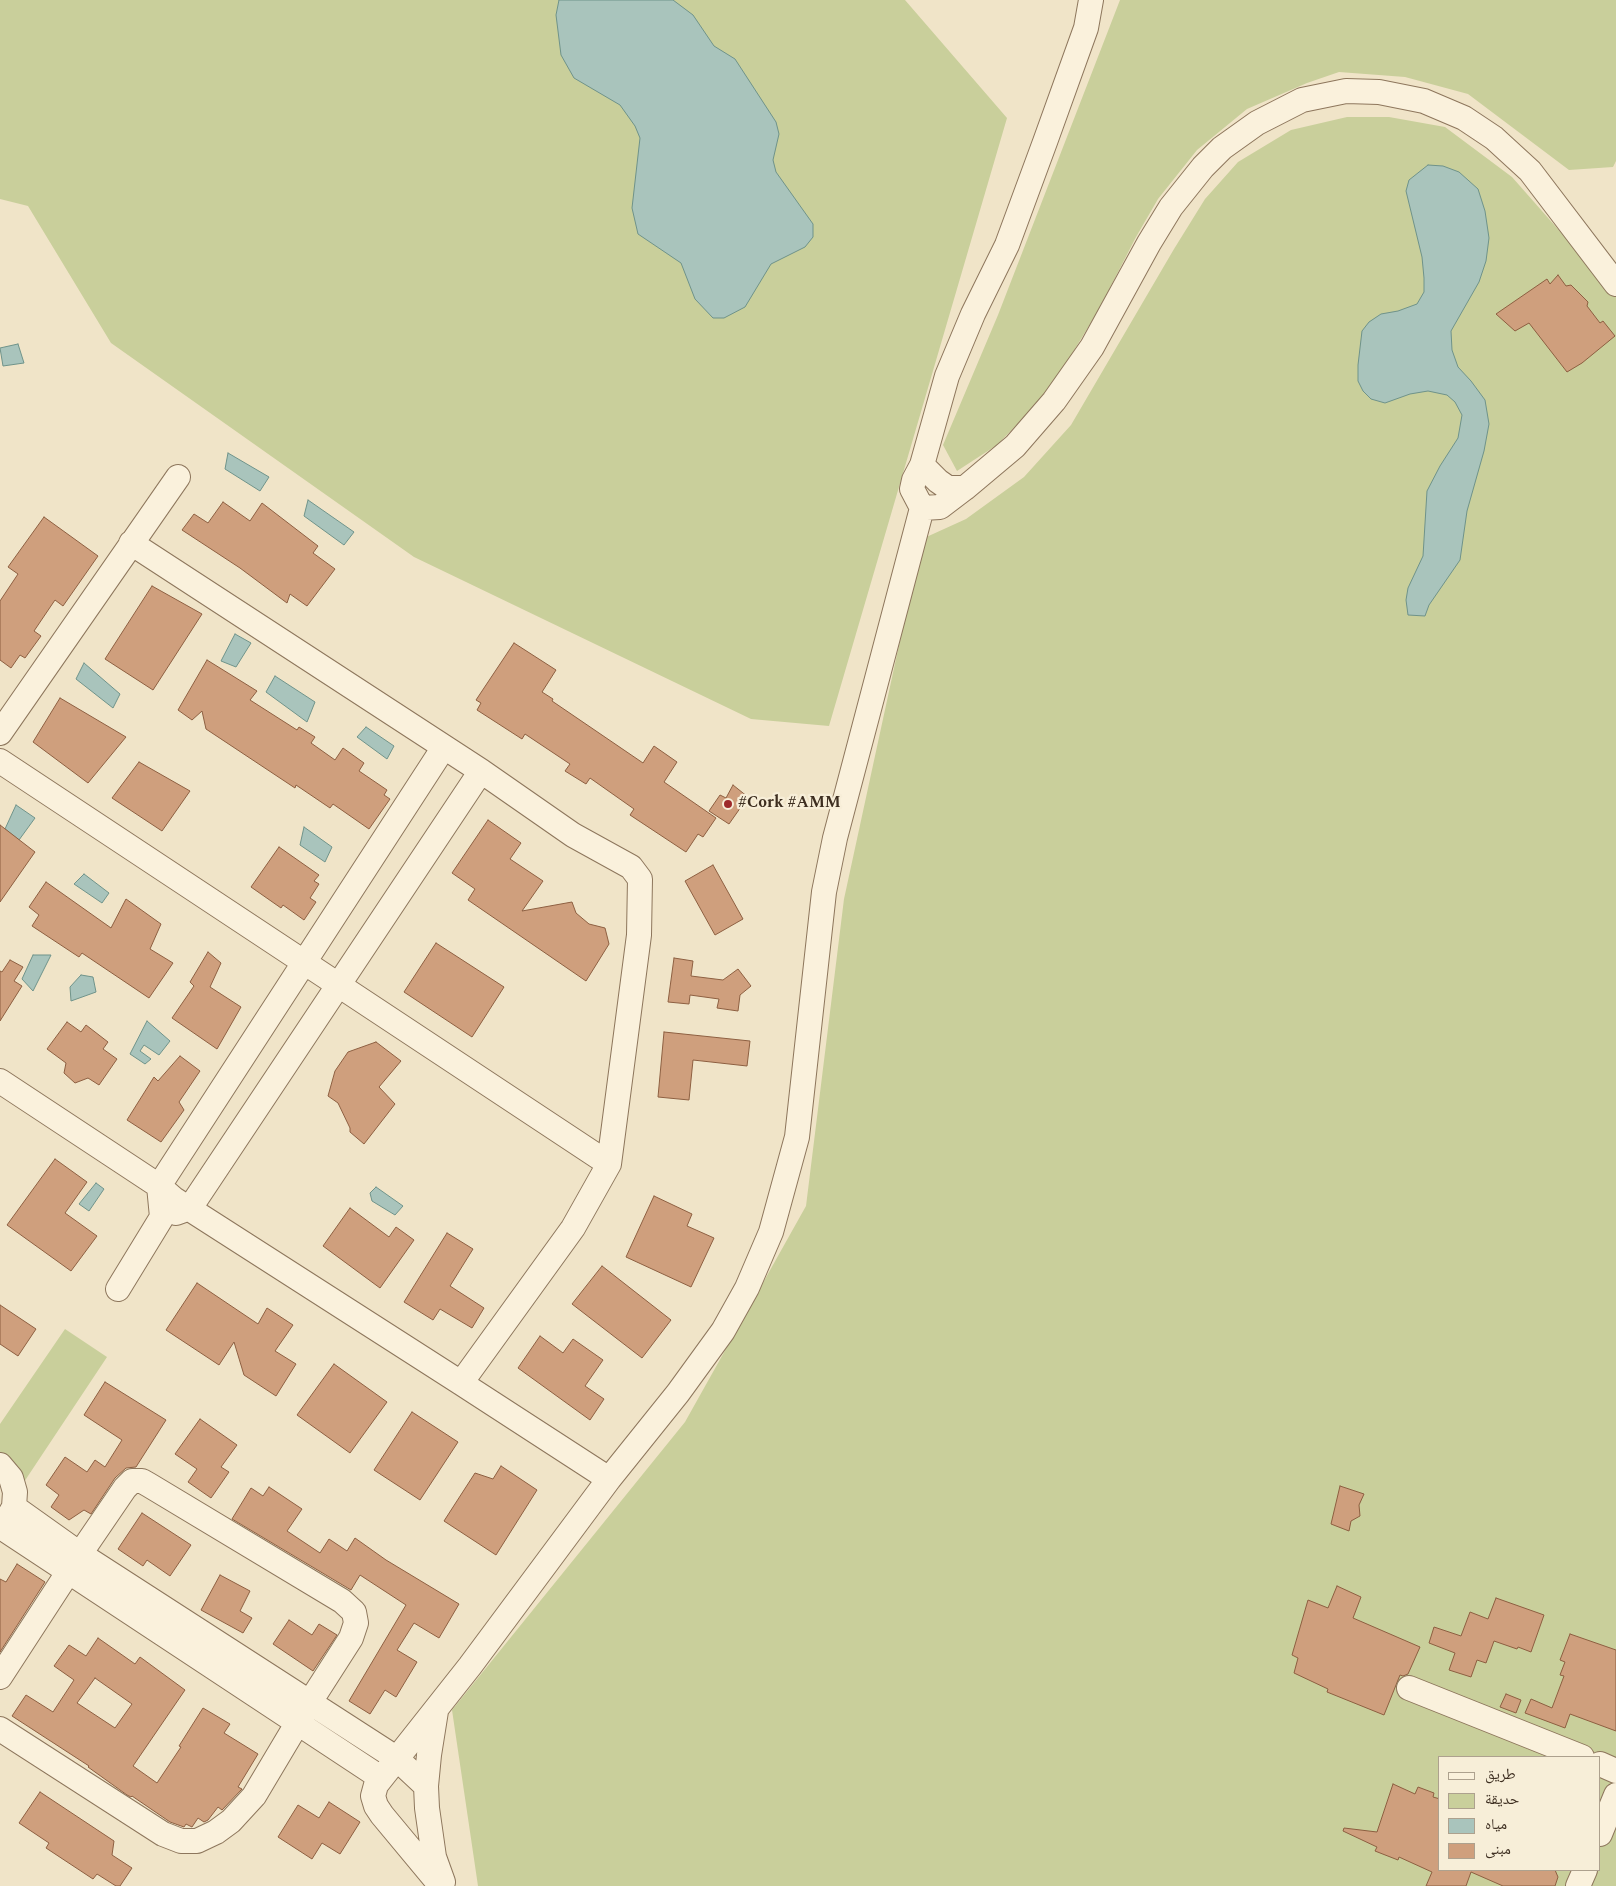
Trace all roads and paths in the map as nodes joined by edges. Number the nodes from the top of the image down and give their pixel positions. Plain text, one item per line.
1 (1092, 0) edge
2 (1616, 284) edge
3 (922, 465) junction
4 (178, 477) dead end
5 (965, 488) junction
6 (922, 508) junction
7 (131, 543) junction
8 (0, 732) edge
9 (444, 747) junction
10 (0, 761) edge
11 (481, 771) junction
12 (304, 962) junction
13 (337, 986) junction
14 (0, 1081) edge
15 (608, 1164) junction
16 (159, 1186) junction
17 (190, 1208) junction
18 (162, 1217) junction
19 (118, 1289) dead end
20 (461, 1383) junction
21 (0, 1465) edge
22 (609, 1480) junction
23 (14, 1507) junction
24 (1, 1527) edge
25 (75, 1563) junction
26 (0, 1677) edge
27 (1409, 1688) dead end
28 (310, 1702) junction
29 (436, 1709) junction
30 (298, 1722) junction
31 (0, 1729) edge
32 (1579, 1756) edge
33 (396, 1758) junction
34 (1601, 1764) edge
35 (1616, 1771) edge
36 (381, 1778) junction
37 (426, 1786) junction
38 (1616, 1795) edge
39 (1601, 1832) edge
40 (1585, 1871) edge
41 (442, 1886) edge
42 (1578, 1886) edge

1 - 3 street
2 - 5 street
3 - 5 street
3 - 6 street
4 - 7 street
5 - 6 street
6 - 22 street
7 - 8 street
7 - 9 street
9 - 11 street
9 - 12 street
10 - 12 street
11 - 13 street
11 - 15 street
12 - 13 street
12 - 16 street
13 - 15 street
13 - 17 street
14 - 16 street
15 - 20 street
16 - 17 street
16 - 18 street
17 - 18 street
17 - 20 street
18 - 19 street
20 - 22 street
21 - 23 street
22 - 29 street
23 - 24 street
23 - 25 street
24 - 25 street
25 - 26 street
25 - 28 street
25 - 28 street
25 - 30 street
27 - 32 street
28 - 30 street
28 - 33 street
29 - 33 street
29 - 37 street
30 - 31 street
30 - 36 street
33 - 36 street
33 - 37 street
34 - 35 street
36 - 41 street
37 - 41 street
38 - 39 street
40 - 42 street

